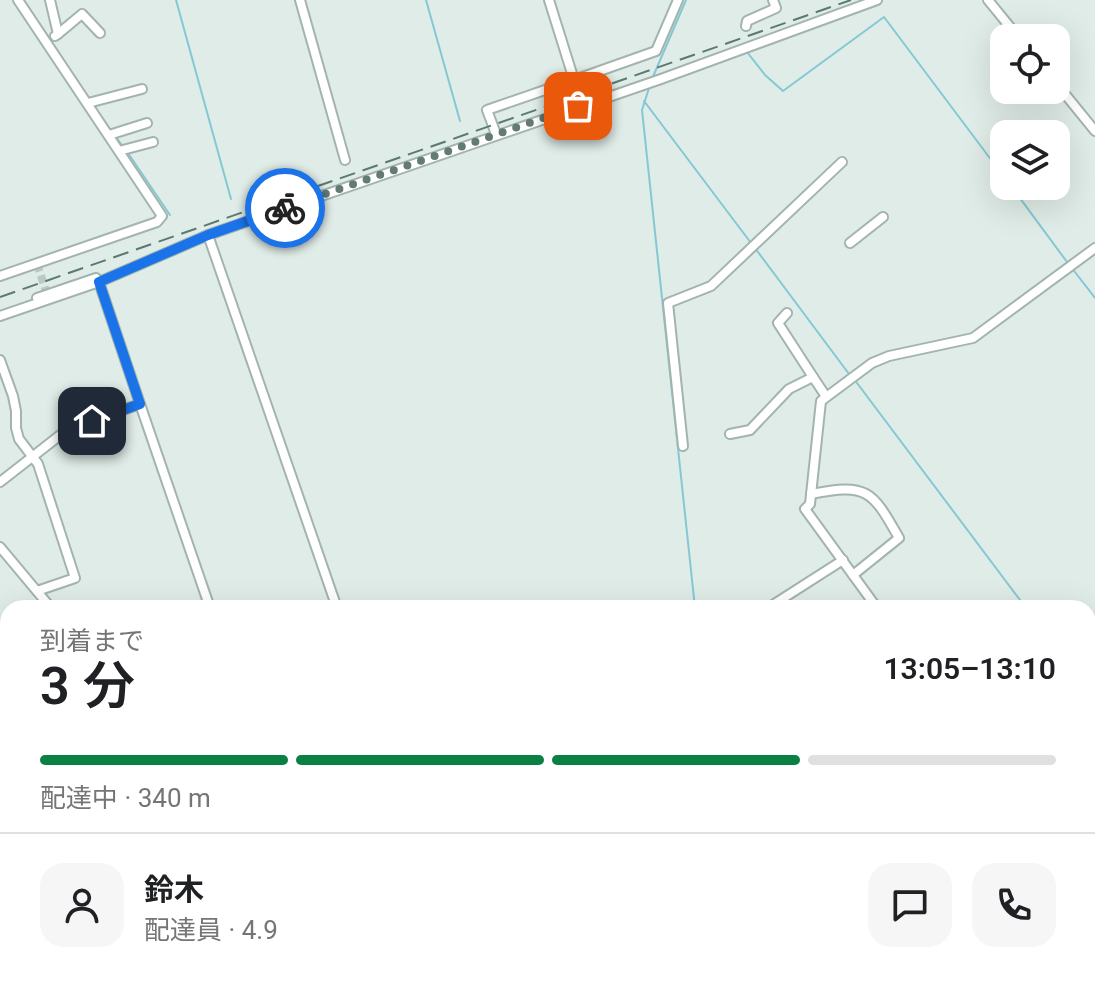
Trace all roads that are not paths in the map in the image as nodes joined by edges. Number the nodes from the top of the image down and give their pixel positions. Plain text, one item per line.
1 (18, 0) edge
2 (50, 0) edge
3 (300, 0) edge
4 (549, 0) edge
5 (678, 0) edge
6 (773, 0) edge
7 (877, 0) edge
8 (988, 0) edge
9 (1008, 24) edge
10 (746, 26) dead end
11 (100, 33) dead end
12 (58, 34) junction
13 (48, 41) junction
14 (574, 80) junction
15 (142, 89) dead end
16 (1070, 100) edge
17 (88, 103) junction
18 (147, 123) dead end
19 (1095, 131) edge
20 (496, 134) junction
21 (109, 135) junction
22 (153, 142) dead end
23 (119, 151) junction
24 (345, 160) dead end
25 (842, 162) dead end
26 (883, 217) dead end
27 (208, 235) junction
28 (850, 243) dead end
29 (1095, 248) edge
30 (2, 272) edge
31 (122, 273) junction
32 (99, 282) junction
33 (787, 313) dead end
34 (3, 315) edge
35 (0, 360) edge
36 (813, 377) junction
37 (825, 395) junction
38 (140, 404) junction
39 (730, 434) dead end
40 (683, 446) dead end
41 (32, 456) junction
42 (0, 482) edge
43 (811, 494) junction
44 (0, 547) edge
45 (843, 560) junction
46 (853, 575) junction
47 (37, 591) junction
48 (44, 600) edge
49 (207, 600) edge
50 (334, 600) edge
51 (780, 600) edge
52 (871, 600) edge

1 - 13 street
2 - 12 street
3 - 24 street
4 - 14 street
5 - 14 street
6 - 10 street
7 - 20 street
8 - 9 street
11 - 12 street
12 - 13 street
13 - 17 street
14 - 20 street
15 - 17 street
16 - 19 street
17 - 21 street
18 - 21 street
20 - 27 street
21 - 23 street
22 - 23 street
23 - 30 street
25 - 40 street
26 - 28 street
27 - 31 street
27 - 50 street
29 - 37 street
31 - 32 street
31 - 34 street
32 - 34 street
32 - 38 street
33 - 36 street
35 - 41 street
36 - 37 street
36 - 39 street
37 - 43 street
38 - 41 street
38 - 49 street
41 - 42 street
41 - 47 street
43 - 45 street
43 - 46 street
44 - 47 street
45 - 46 street
45 - 51 street
46 - 52 street
47 - 48 street

